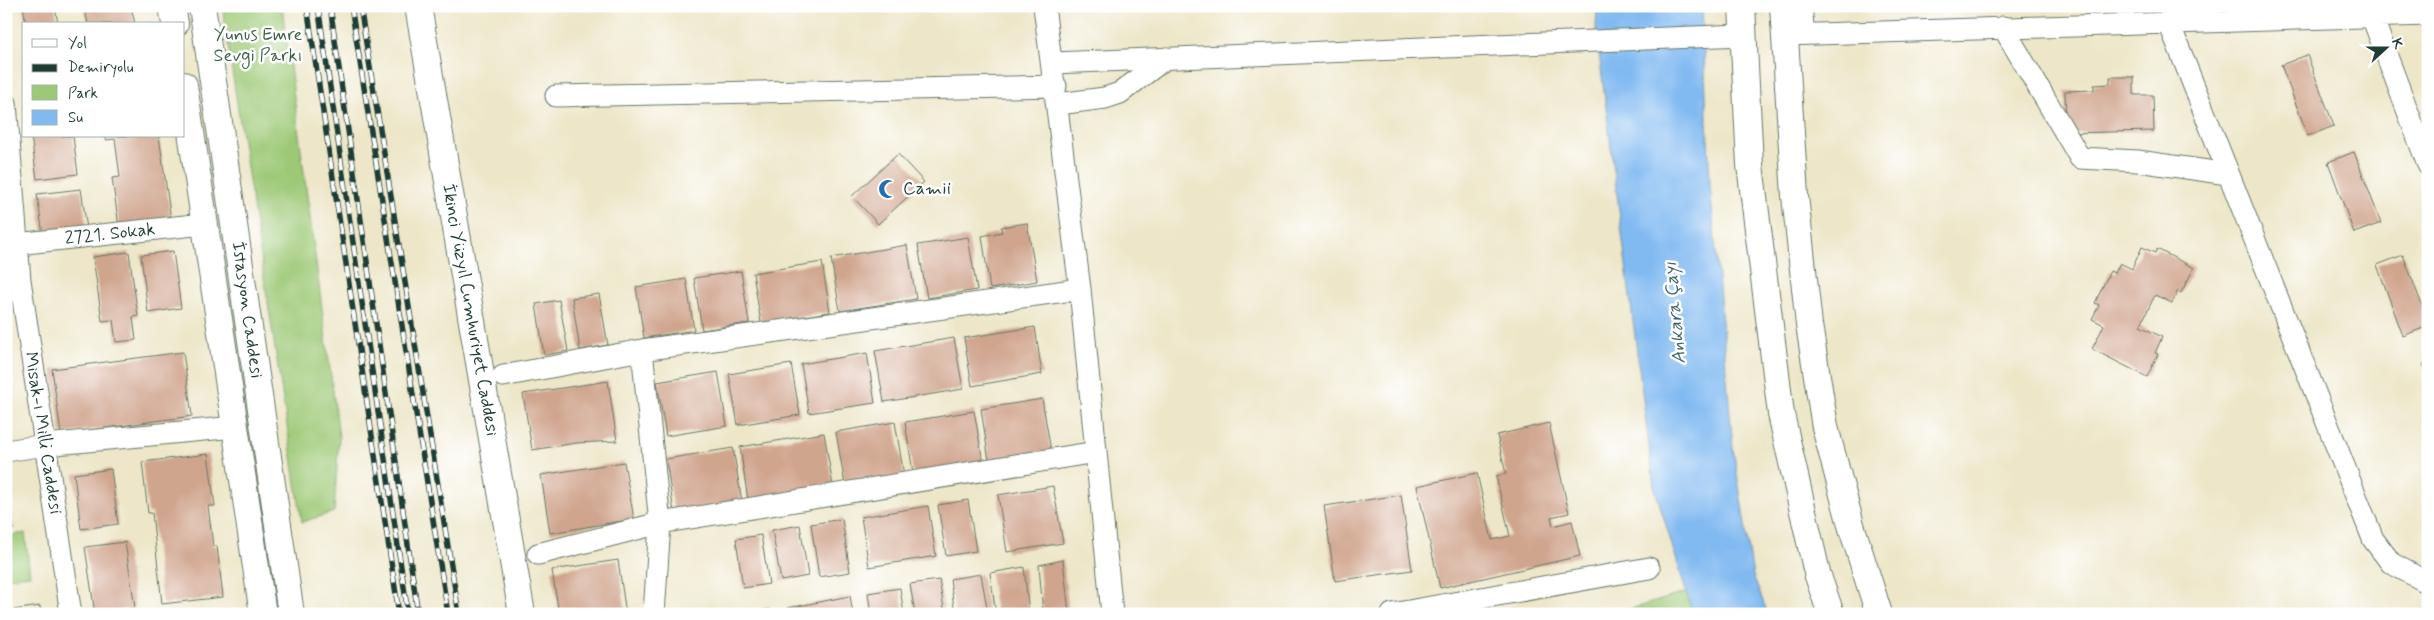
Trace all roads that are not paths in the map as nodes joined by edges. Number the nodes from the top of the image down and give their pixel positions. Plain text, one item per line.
1 (172, 6) edge
2 (202, 6) edge
3 (418, 6) edge
4 (1044, 6) edge
5 (1742, 6) edge
6 (1783, 6) edge
7 (1801, 6) edge
8 (2370, 11) edge
9 (2131, 15) edge
10 (2428, 15) edge
11 (175, 22) edge
12 (2169, 23) junction
13 (2003, 27) junction
14 (1794, 34) junction
15 (1743, 35) junction
16 (1166, 58) junction
17 (1053, 63) junction
18 (185, 92) edge
19 (1057, 95) junction
20 (556, 96) dead end
21 (6, 103) edge
22 (2428, 165) edge
23 (2228, 174) junction
24 (204, 224) junction
25 (16, 244) junction
26 (13, 281) edge
27 (1080, 289) junction
28 (642, 350) junction
29 (503, 376) dead end
30 (235, 427) junction
31 (45, 445) junction
32 (6, 451) edge
33 (1096, 452) junction
34 (660, 523) junction
35 (538, 554) dead end
36 (1649, 568) dead end
37 (2428, 583) edge
38 (70, 614) edge
39 (263, 614) edge
40 (291, 614) edge
41 (522, 614) edge
42 (654, 614) edge
43 (1112, 614) edge
44 (1392, 614) edge
45 (1831, 614) edge
46 (1879, 614) edge

1 - 11 main road
2 - 40 main road, İstasyon Caddesi
3 - 41 main road, İkinci Yüzyıl Cumhuriyet Caddesi
4 - 17 street
5 - 15 main road
6 - 14 main road
7 - 14 street
8 - 10 street
8 - 12 street
8 - 22 street
9 - 12 street
9 - 13 street
12 - 23 street
13 - 14 street
13 - 23 street
14 - 15 main road
14 - 46 main road
15 - 16 street
15 - 45 main road
16 - 17 street
16 - 19 street
17 - 19 street
18 - 24 main road, İstasyon Caddesi
19 - 20 street
19 - 27 street
21 - 25 street, Misak-ı Milli Caddesi
23 - 37 street
24 - 25 street, 2721. Sokak
24 - 30 main road, İstasyon Caddesi
25 - 26 street, Misak-ı Milli Caddesi
26 - 31 street, Misak-ı Milli Caddesi
27 - 28 street
27 - 33 street
28 - 29 street
28 - 34 street
30 - 31 street
30 - 39 main road, İstasyon Caddesi
31 - 32 street
31 - 38 street, Misak-ı Milli Caddesi
33 - 34 street
33 - 43 street
34 - 35 street
34 - 42 street
36 - 44 street

